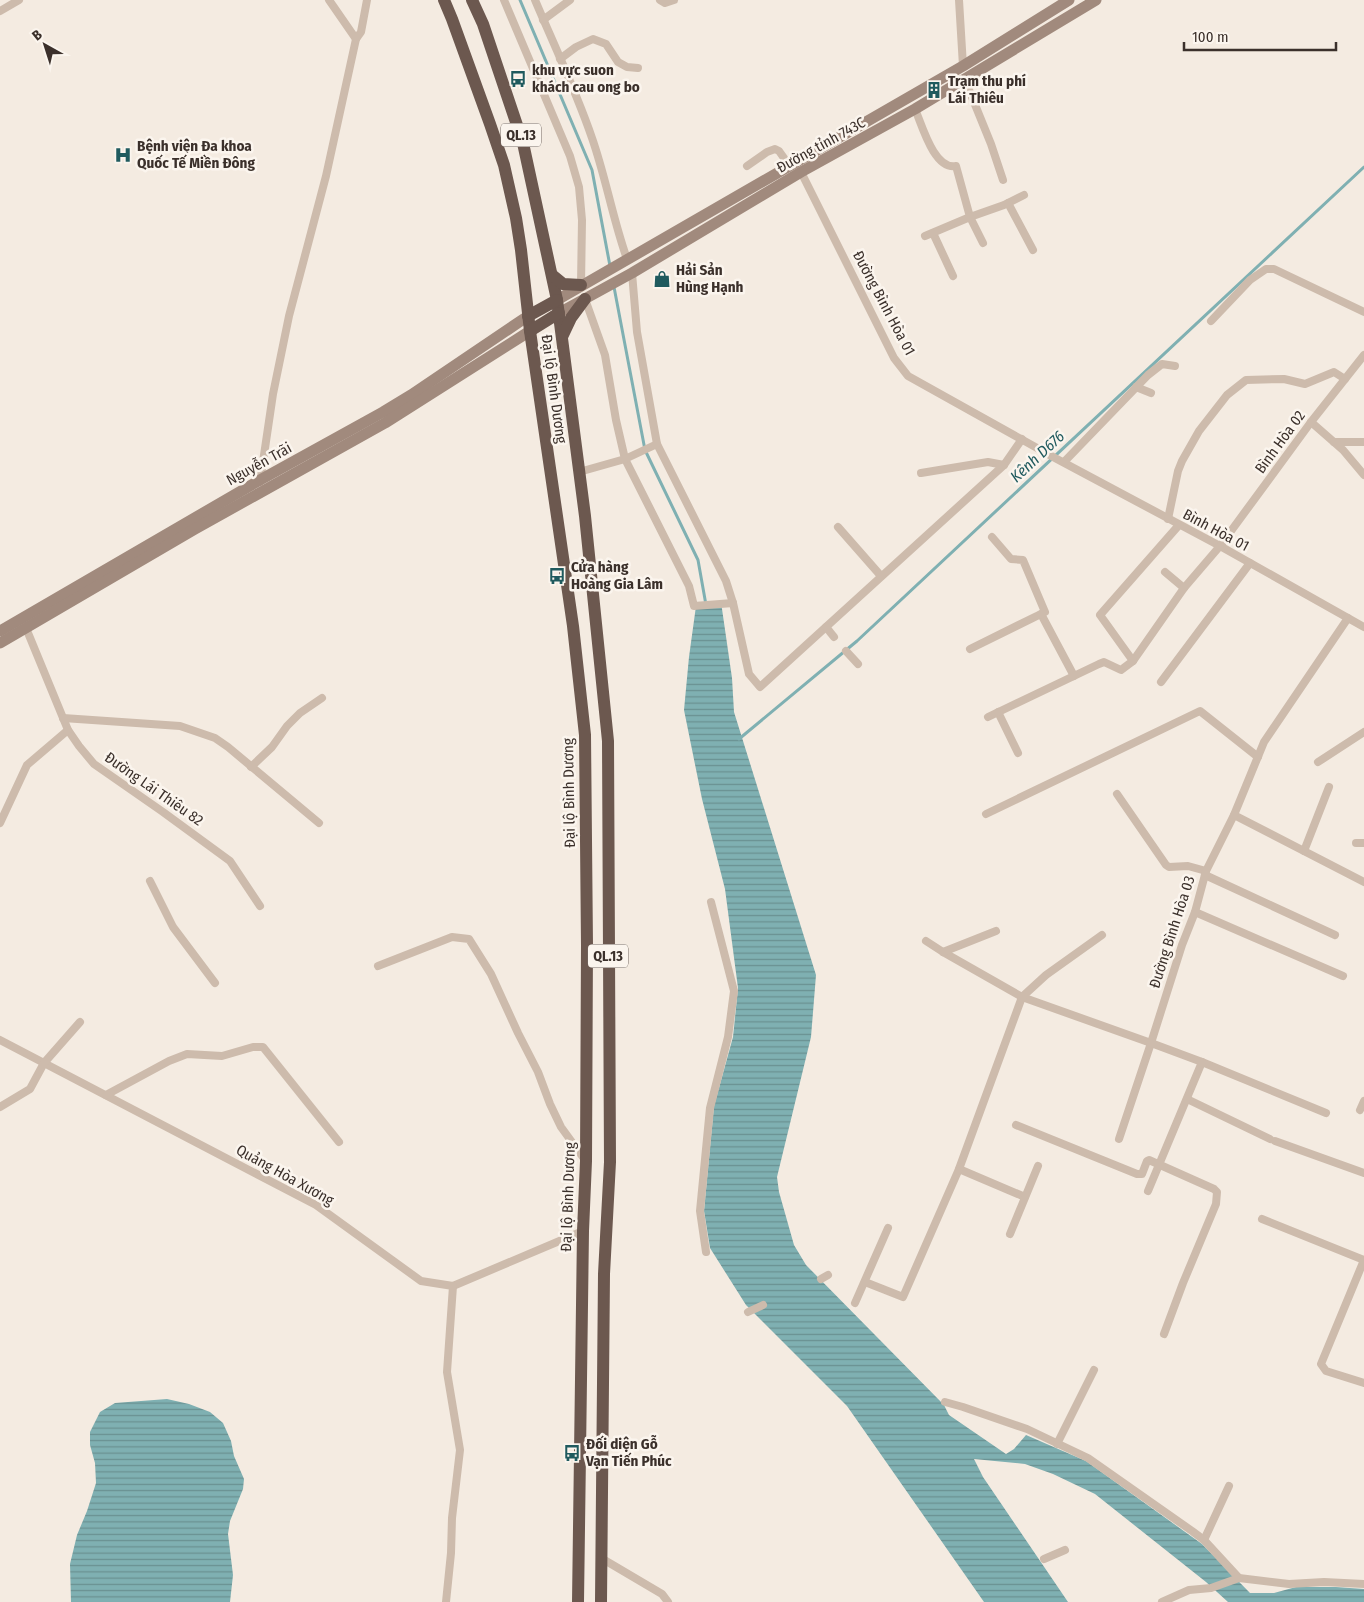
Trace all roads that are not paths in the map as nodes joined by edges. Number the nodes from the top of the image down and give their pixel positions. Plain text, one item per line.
1 (20, 0) edge
2 (329, 0) edge
3 (367, 0) edge
4 (444, 0) edge
5 (472, 0) edge
6 (504, 0) edge
7 (534, 0) edge
8 (570, 0) edge
9 (660, 0) edge
10 (674, 0) edge
11 (959, 0) edge
12 (1069, 0) edge
13 (1096, 0) edge
14 (0, 11) edge
15 (543, 20) junction
16 (356, 39) junction
17 (560, 59) junction
18 (963, 66) junction
19 (638, 68) dead end
20 (965, 80) junction
21 (915, 109) junction
22 (792, 163) junction
23 (746, 166) dead end
24 (801, 172) junction
25 (1003, 180) dead end
26 (1024, 195) dead end
27 (1008, 203) junction
28 (970, 217) junction
29 (983, 243) dead end
30 (1033, 250) dead end
31 (627, 259) junction
32 (632, 273) junction
33 (552, 275) junction
34 (953, 276) dead end
35 (581, 285) junction
36 (585, 299) junction
37 (557, 300) junction
38 (1364, 312) edge
39 (559, 313) junction
40 (528, 316) junction
41 (1210, 322) dead end
42 (530, 331) junction
43 (562, 337) junction
44 (1364, 355) edge
45 (1175, 366) dead end
46 (1345, 378) junction
47 (1136, 387) junction
48 (1151, 393) dead end
49 (1312, 422) junction
50 (1022, 439) junction
51 (1334, 442) junction
52 (1364, 442) edge
53 (658, 444) junction
54 (1055, 458) joint
55 (625, 459) junction
56 (1064, 462) junction
57 (1004, 465) junction
58 (1360, 466) edge
59 (579, 472) junction
60 (921, 473) dead end
61 (1364, 475) edge
62 (260, 480) junction
63 (258, 494) junction
64 (1168, 520) junction
65 (1179, 525) junction
66 (838, 527) dead end
67 (992, 538) dead end
68 (1220, 546) junction
69 (1250, 563) junction
70 (1165, 572) dead end
71 (881, 576) junction
72 (93, 582) junction
73 (1184, 588) junction
74 (733, 603) junction
75 (1040, 614) junction
76 (1348, 618) junction
77 (826, 627) junction
78 (26, 628) junction
79 (1364, 628) edge
80 (0, 631) edge
81 (834, 637) dead end
82 (0, 643) edge
83 (970, 649) dead end
84 (846, 651) dead end
85 (1133, 660) junction
86 (858, 664) dead end
87 (1074, 676) junction
88 (1162, 682) dead end
89 (322, 698) dead end
90 (998, 712) junction
91 (988, 717) dead end
92 (63, 718) junction
93 (68, 730) junction
94 (1364, 732) edge
95 (1018, 753) dead end
96 (1258, 757) junction
97 (1318, 762) dead end
98 (251, 767) junction
99 (1329, 787) dead end
100 (1117, 794) dead end
101 (986, 814) dead end
102 (1234, 815) junction
103 (319, 822) dead end
104 (0, 823) edge
105 (1304, 851) junction
106 (1205, 873) junction
107 (150, 881) dead end
108 (1364, 882) edge
109 (711, 902) dead end
110 (260, 906) dead end
111 (1195, 912) junction
112 (996, 931) dead end
113 (1102, 935) dead end
114 (1335, 935) dead end
115 (926, 941) dead end
116 (943, 952) junction
117 (378, 966) dead end
118 (1343, 976) dead end
119 (215, 984) dead end
120 (1022, 997) junction
121 (80, 1022) dead end
122 (0, 1040) edge
123 (1151, 1043) junction
124 (1202, 1062) junction
125 (44, 1063) junction
126 (106, 1095) junction
127 (1187, 1099) junction
128 (1364, 1101) edge
129 (0, 1106) edge
130 (1360, 1110) dead end
131 (1326, 1113) dead end
132 (1016, 1125) dead end
133 (1119, 1139) dead end
134 (339, 1142) dead end
135 (586, 1161) junction
136 (610, 1162) junction
137 (1159, 1164) junction
138 (1038, 1166) dead end
139 (959, 1169) junction
140 (1364, 1173) edge
141 (1148, 1191) dead end
142 (1025, 1197) junction
143 (1262, 1219) dead end
144 (888, 1228) dead end
145 (583, 1231) junction
146 (1010, 1234) dead end
147 (706, 1252) dead end
148 (1364, 1260) edge
149 (865, 1282) junction
150 (453, 1286) junction
151 (855, 1303) dead end
152 (763, 1305) dead end
153 (748, 1312) dead end
154 (1164, 1334) dead end
155 (1094, 1370) dead end
156 (1364, 1383) edge
157 (945, 1402) dead end
158 (1057, 1444) junction
159 (1229, 1486) dead end
160 (1204, 1540) junction
161 (1065, 1550) dead end
162 (601, 1558) junction
163 (1044, 1559) dead end
164 (1239, 1578) junction
165 (1364, 1584) edge
166 (601, 1588) junction
167 (578, 1596) edge
168 (446, 1602) edge
169 (601, 1602) edge
170 (668, 1602) edge
171 (1162, 1602) edge

1 - 14 street
2 - 16 street
3 - 16 street
4 - 40 highway, Đại lộ Bình Dương / QL.13
5 - 33 highway, Đại lộ Bình Dương / QL.13
6 - 35 street
7 - 15 street
8 - 15 street
9 - 10 street
11 - 18 street
12 - 18 main road, Đường tỉnh 743C
13 - 20 main road, Đường tỉnh 743C
15 - 17 street
16 - 62 street
17 - 19 street
17 - 31 street
18 - 22 main road, Đường tỉnh 743C
20 - 21 main road, Đường tỉnh 743C
20 - 25 street
21 - 24 main road, Đường tỉnh 743C
21 - 28 street
22 - 23 street
22 - 24 main road
22 - 31 main road, Đường tỉnh 743C
24 - 32 main road, Đường tỉnh 743C
24 - 50 street, Đường Bình Hòa 01
26 - 27 street
27 - 28 street
27 - 30 street
28 - 29 street
28 - 34 street
31 - 35 main road, Đường tỉnh 743C
32 - 36 main road, Đường tỉnh 743C
32 - 53 street
33 - 35 highway
33 - 37 highway, Đại lộ Bình Dương / QL.13
35 - 37 main road, Đường tỉnh 743C
36 - 39 main road, Đường tỉnh 743C
36 - 43 highway
36 - 55 street
37 - 39 highway, Đại lộ Bình Dương / QL.13
37 - 40 highway
38 - 41 street
39 - 42 highway
39 - 43 highway, Đại lộ Bình Dương / QL.13
40 - 42 highway, Đại lộ Bình Dương / QL.13
40 - 62 main road, Nguyễn Trãi
42 - 63 main road, Nguyễn Trãi
42 - 135 highway, Đại lộ Bình Dương / QL.13
43 - 59 highway, Đại lộ Bình Dương / QL.13
44 - 46 street, Bình Hòa 02
45 - 47 street
46 - 49 street, Bình Hòa 02
46 - 64 street
47 - 48 street
47 - 56 street
49 - 51 street
49 - 68 street, Bình Hòa 02
50 - 54 street, Đường Bình Hòa 01
50 - 57 street
51 - 52 street
51 - 58 street
53 - 55 street
53 - 74 street
54 - 56 street, Bình Hòa 01
55 - 59 street
55 - 74 street
56 - 64 street, Bình Hòa 01
57 - 60 street
57 - 71 street
58 - 61 street
59 - 136 highway, Đại lộ Bình Dương / QL.13
62 - 63 street
62 - 72 main road, Nguyễn Trãi
63 - 72 main road, Nguyễn Trãi
64 - 65 street, Bình Hòa 01
65 - 68 street, Bình Hòa 01
65 - 85 street
66 - 71 street
67 - 75 street
68 - 69 street, Bình Hòa 01
68 - 73 street, Bình Hòa 02
69 - 76 street, Bình Hòa 01
69 - 88 street
70 - 73 street
71 - 77 street
72 - 78 main road, Nguyễn Trãi
72 - 80 main road, Nguyễn Trãi
73 - 85 street, Bình Hòa 02
74 - 77 street
75 - 83 street
75 - 87 street
76 - 79 street, Bình Hòa 01
76 - 96 street, Đường Bình Hòa 03
77 - 81 street
78 - 82 main road, Nguyễn Trãi
78 - 92 street, Đường Lái Thiêu 82
84 - 86 street
85 - 87 street
87 - 90 street
89 - 98 street
90 - 91 street
90 - 95 street
92 - 93 street, Đường Lái Thiêu 82
92 - 98 street
93 - 104 street
93 - 110 street, Đường Lái Thiêu 82
94 - 97 street
96 - 101 street
96 - 102 street, Đường Bình Hòa 03
98 - 103 street
99 - 105 street
100 - 106 street
102 - 105 street
102 - 106 street, Đường Bình Hòa 03
105 - 108 street
106 - 111 street, Đường Bình Hòa 03
106 - 114 street
107 - 119 street
109 - 147 street
111 - 118 street
111 - 123 street, Đường Bình Hòa 03
112 - 116 street
113 - 120 street
115 - 116 street
116 - 120 street
117 - 135 street
120 - 123 street
120 - 139 street
121 - 125 street
122 - 125 street, Quảng Hòa Xương
123 - 124 street
123 - 133 street, Đường Bình Hòa 03
124 - 127 street
124 - 131 street
125 - 126 street, Quảng Hòa Xương
125 - 129 street
126 - 134 street
126 - 150 street, Quảng Hòa Xương
127 - 137 street
127 - 140 street
128 - 130 street
132 - 137 street
135 - 136 highway
135 - 145 highway, Đại lộ Bình Dương / QL.13
136 - 162 highway, Đại lộ Bình Dương / QL.13
137 - 141 street
137 - 154 street
138 - 142 street
139 - 142 street
139 - 149 street
142 - 146 street
143 - 148 street
144 - 149 street
145 - 150 street
145 - 167 highway, Đại lộ Bình Dương / QL.13
148 - 156 street
149 - 151 street
150 - 168 street
152 - 153 street
155 - 158 street
157 - 158 street
158 - 160 street
159 - 160 street
160 - 164 street
161 - 163 street
162 - 166 highway, Đại lộ Bình Dương / QL.13
162 - 170 street
164 - 165 street
164 - 171 street
166 - 167 highway
166 - 169 highway, Đại lộ Bình Dương / QL.13

